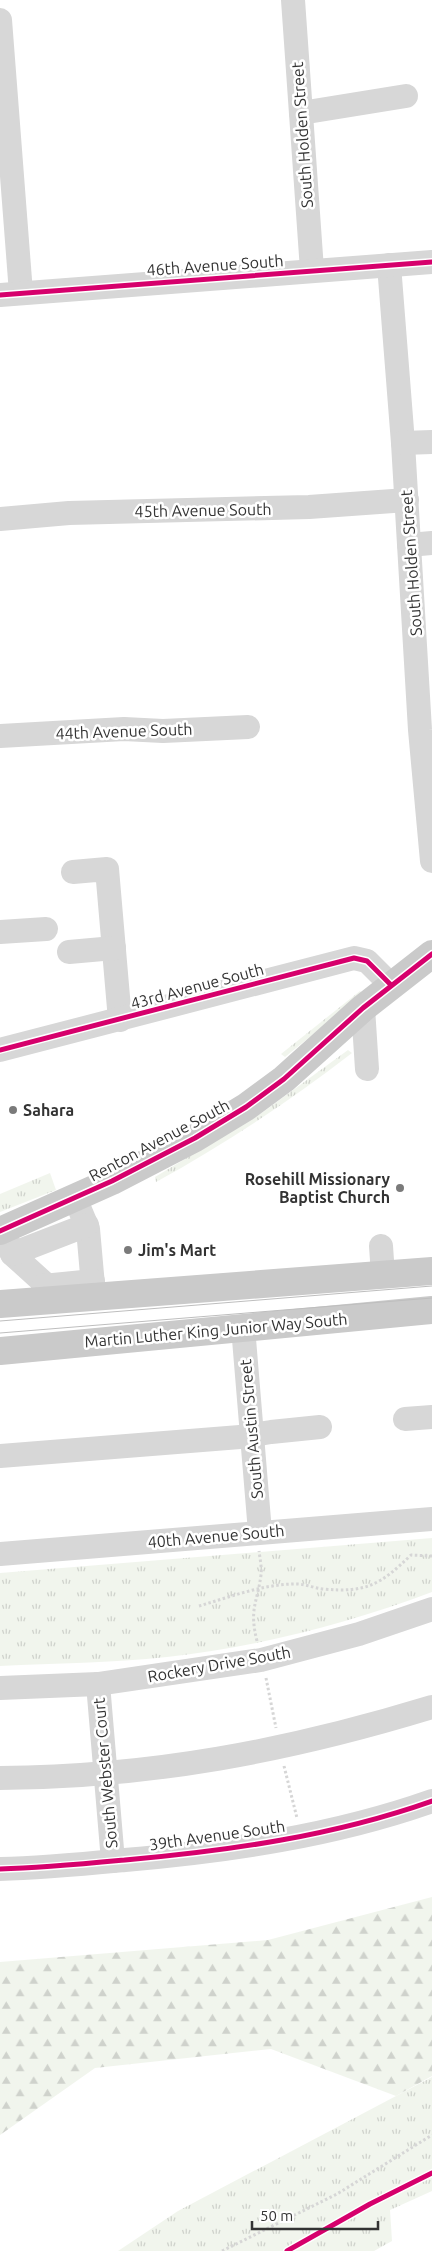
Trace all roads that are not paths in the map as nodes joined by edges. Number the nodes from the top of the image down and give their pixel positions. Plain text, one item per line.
1 (293, 0) edge
2 (0, 20) edge
3 (406, 96) dead end
4 (301, 113) junction
5 (432, 262) edge
6 (389, 265) junction
7 (312, 270) junction
8 (10, 294) edge
9 (432, 442) edge
10 (403, 443) junction
11 (407, 500) junction
12 (0, 519) edge
13 (421, 544) edge
14 (424, 640) edge
15 (248, 727) dead end
16 (0, 736) edge
17 (432, 861) edge
18 (73, 872) dead end
19 (46, 929) dead end
20 (0, 932) edge
21 (114, 948) junction
22 (69, 952) dead end
23 (432, 954) edge
24 (391, 985) junction
25 (363, 1008) junction
26 (120, 1020) junction
27 (0, 1050) edge
28 (368, 1069) dead end
29 (75, 1198) junction
30 (87, 1225) junction
31 (5, 1238) edge
32 (381, 1246) dead end
33 (432, 1271) edge
34 (383, 1275) junction
35 (93, 1289) junction
36 (44, 1293) junction
37 (0, 1304) edge
38 (432, 1310) edge
39 (243, 1326) junction
40 (0, 1351) edge
41 (432, 1417) edge
42 (405, 1419) dead end
43 (320, 1427) dead end
44 (251, 1435) junction
45 (0, 1456) edge
46 (432, 1519) edge
47 (260, 1541) junction
48 (0, 1554) edge
49 (432, 1609) edge
50 (98, 1684) junction
51 (0, 1688) edge
52 (432, 1707) edge
53 (106, 1775) junction
54 (0, 1778) edge
55 (432, 1801) edge
56 (113, 1861) junction
57 (0, 1869) edge

1 - 4 street, South Holden Street
2 - 8 street
3 - 4 street
4 - 7 street, South Holden Street
5 - 6 street, 46th Avenue South
6 - 7 street, 46th Avenue South
6 - 10 street, South Holden Street
7 - 8 street, 46th Avenue South
9 - 10 street
10 - 11 street, South Holden Street
11 - 12 street, 45th Avenue South
11 - 13 street, South Holden Street
13 - 14 street, South Holden Street
14 - 17 street, South Holden Street
15 - 16 street, 44th Avenue South
18 - 21 street
19 - 20 street
21 - 22 street
21 - 26 street
23 - 24 main road, Renton Avenue South
24 - 25 main road, Renton Avenue South
24 - 26 street, 43rd Avenue South
25 - 28 street
25 - 29 main road, Renton Avenue South
26 - 27 street, 43rd Avenue South
29 - 30 street
29 - 31 main road, Renton Avenue South
30 - 31 street
30 - 35 street
31 - 36 street
32 - 34 street
33 - 34 main road
34 - 35 main road
35 - 36 main road
36 - 37 main road
38 - 39 main road, Martin Luther King Junior Way South
39 - 40 main road, Martin Luther King Junior Way South
39 - 44 street, South Austin Street
41 - 42 street
43 - 44 street
44 - 45 street
44 - 47 street, South Austin Street
46 - 47 street, 40th Avenue South
47 - 48 street, 40th Avenue South
49 - 50 street, Rockery Drive South
50 - 51 street, Rockery Drive South
50 - 53 street, South Webster Court
52 - 53 street
53 - 54 street
53 - 56 street, South Webster Court
55 - 56 street, 39th Avenue South
56 - 57 street, 39th Avenue South

